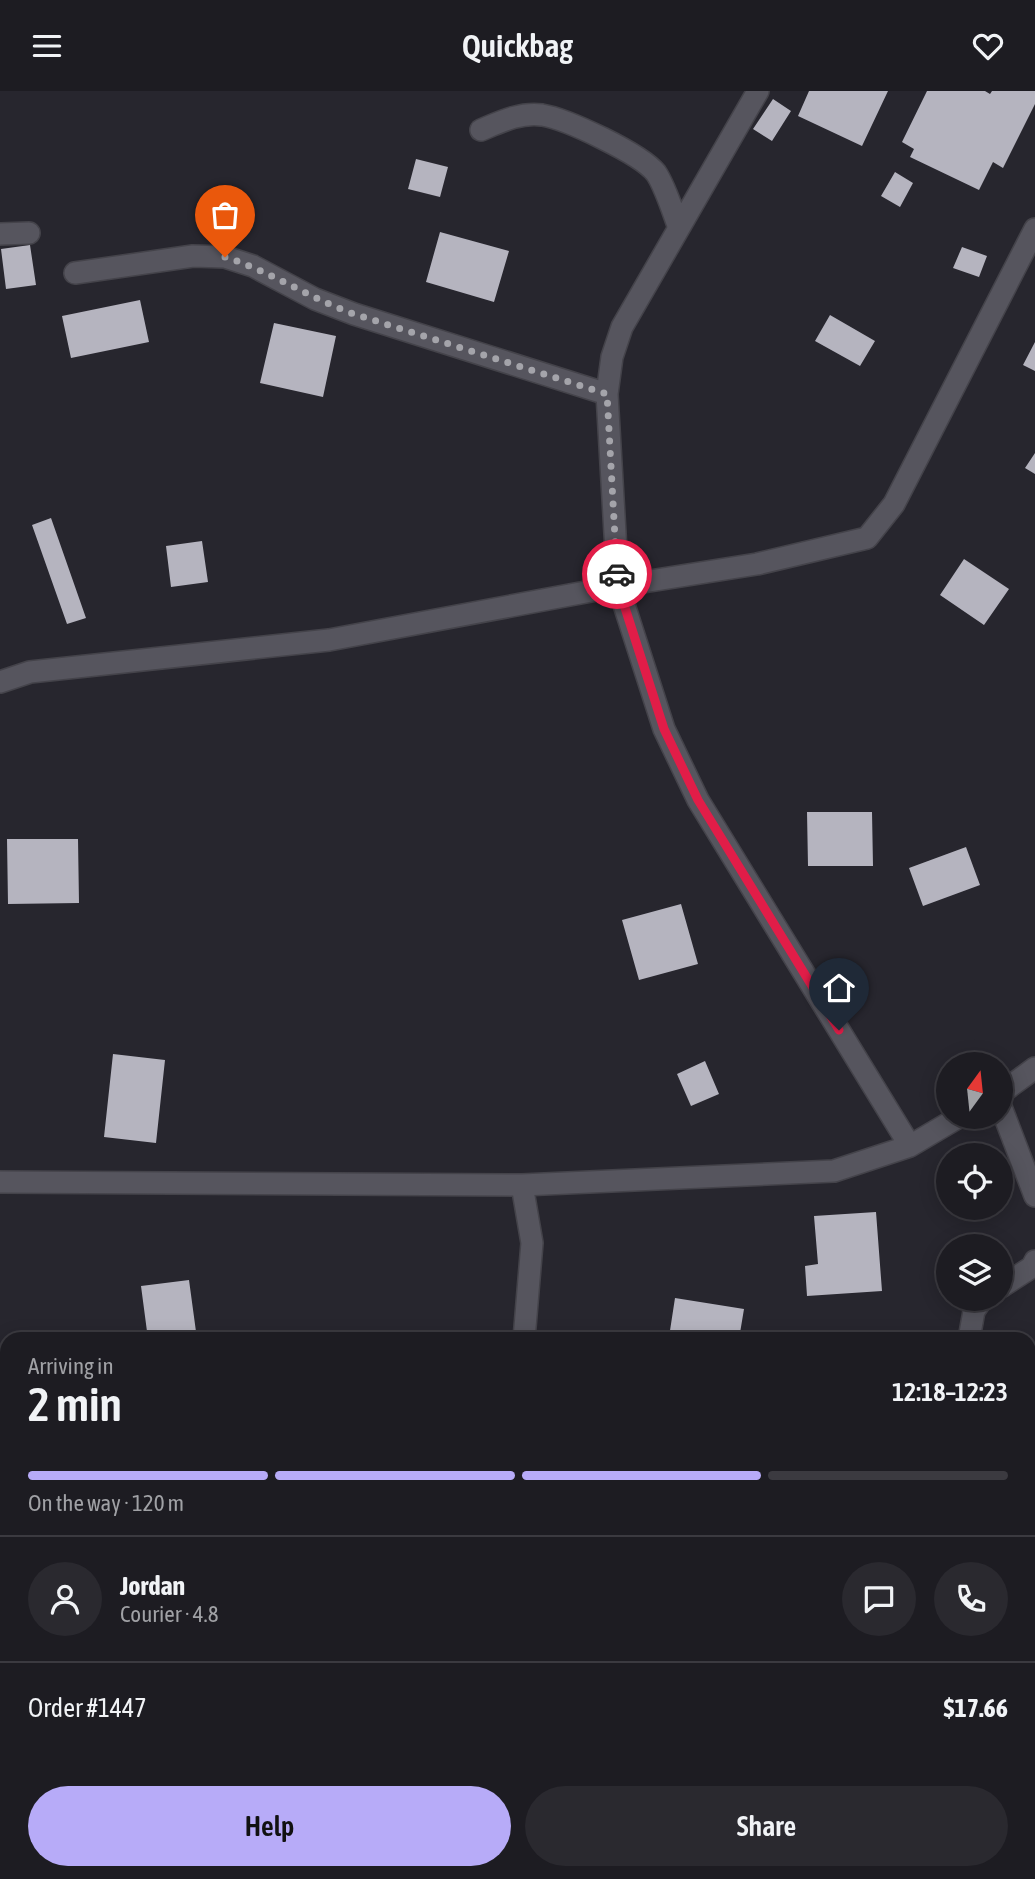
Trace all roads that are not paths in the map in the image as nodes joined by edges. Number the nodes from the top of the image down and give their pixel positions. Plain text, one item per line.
1 (758, 91) edge
2 (481, 131) dead end
3 (679, 227) junction
4 (1035, 229) edge
5 (29, 233) dead end
6 (0, 234) edge
7 (75, 273) dead end
8 (607, 394) junction
9 (618, 586) junction
10 (0, 682) edge
11 (1035, 1068) edge
12 (1013, 1084) edge
13 (939, 1129) edge
14 (1009, 1129) edge
15 (910, 1146) junction
16 (0, 1182) edge
17 (522, 1185) junction
18 (1035, 1196) edge
19 (1035, 1261) edge
20 (1013, 1279) edge
21 (974, 1311) edge
22 (525, 1332) edge
23 (970, 1332) edge

1 - 3 street
2 - 3 street
3 - 8 street
4 - 9 street
5 - 6 street
7 - 8 street
8 - 9 street
9 - 10 street
9 - 15 street
11 - 12 street
13 - 15 street
14 - 18 street
15 - 17 street
16 - 17 street
17 - 22 street
19 - 20 street
21 - 23 street

